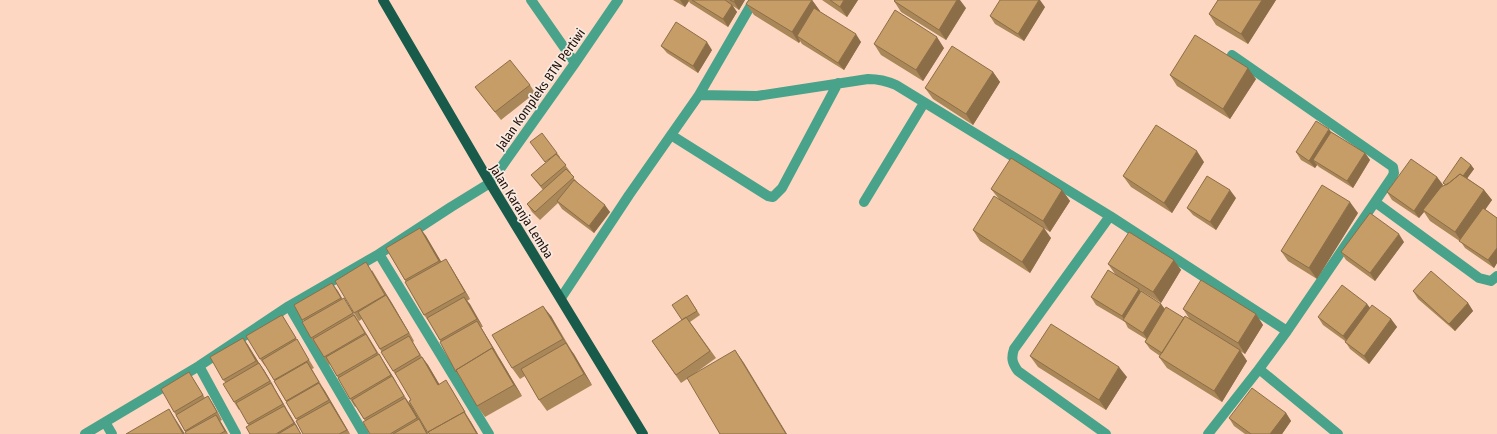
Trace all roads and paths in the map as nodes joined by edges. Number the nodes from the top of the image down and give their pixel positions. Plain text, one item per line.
1 (383, 0) edge
2 (531, 0) edge
3 (618, 0) edge
4 (754, 0) edge
5 (1232, 55) dead end
6 (575, 63) junction
7 (838, 83) junction
8 (699, 95) junction
9 (924, 103) junction
10 (671, 135) junction
11 (490, 183) junction
12 (864, 202) dead end
13 (1375, 202) junction
14 (1110, 216) junction
15 (379, 254) junction
16 (1497, 276) edge
17 (561, 298) junction
18 (289, 306) junction
19 (1287, 331) junction
20 (199, 366) junction
21 (1259, 370) junction
22 (105, 422) junction
23 (85, 434) edge
24 (112, 434) edge
25 (236, 434) edge
26 (364, 434) edge
27 (489, 434) edge
28 (643, 434) edge
29 (1106, 434) edge
30 (1208, 434) edge
31 (1338, 434) edge

1 - 11 main road, Jalan Karanja Lemba
2 - 6 street
3 - 6 street, Jalan Kompleks BTN Pertiwi
4 - 8 street
5 - 13 street
6 - 11 street, Jalan Kompleks BTN Pertiwi
7 - 8 street
7 - 9 street
7 - 10 street
8 - 10 street
9 - 12 street
9 - 14 street
10 - 17 street
11 - 15 street, Jalan Kompleks BTN Pertiwi
11 - 17 main road, Jalan Karanja Lemba
13 - 16 street
13 - 19 street
14 - 19 street
14 - 29 street
15 - 18 street, Jalan Kompleks BTN Pertiwi
15 - 27 street
17 - 28 main road, Jalan Karanja Lemba
18 - 20 street, Jalan Kompleks BTN Pertiwi
18 - 26 street
19 - 21 street
20 - 22 street, Jalan Kompleks BTN Pertiwi
20 - 25 street
21 - 30 street
21 - 31 street
22 - 23 street, Jalan Kompleks BTN Pertiwi
22 - 24 street

